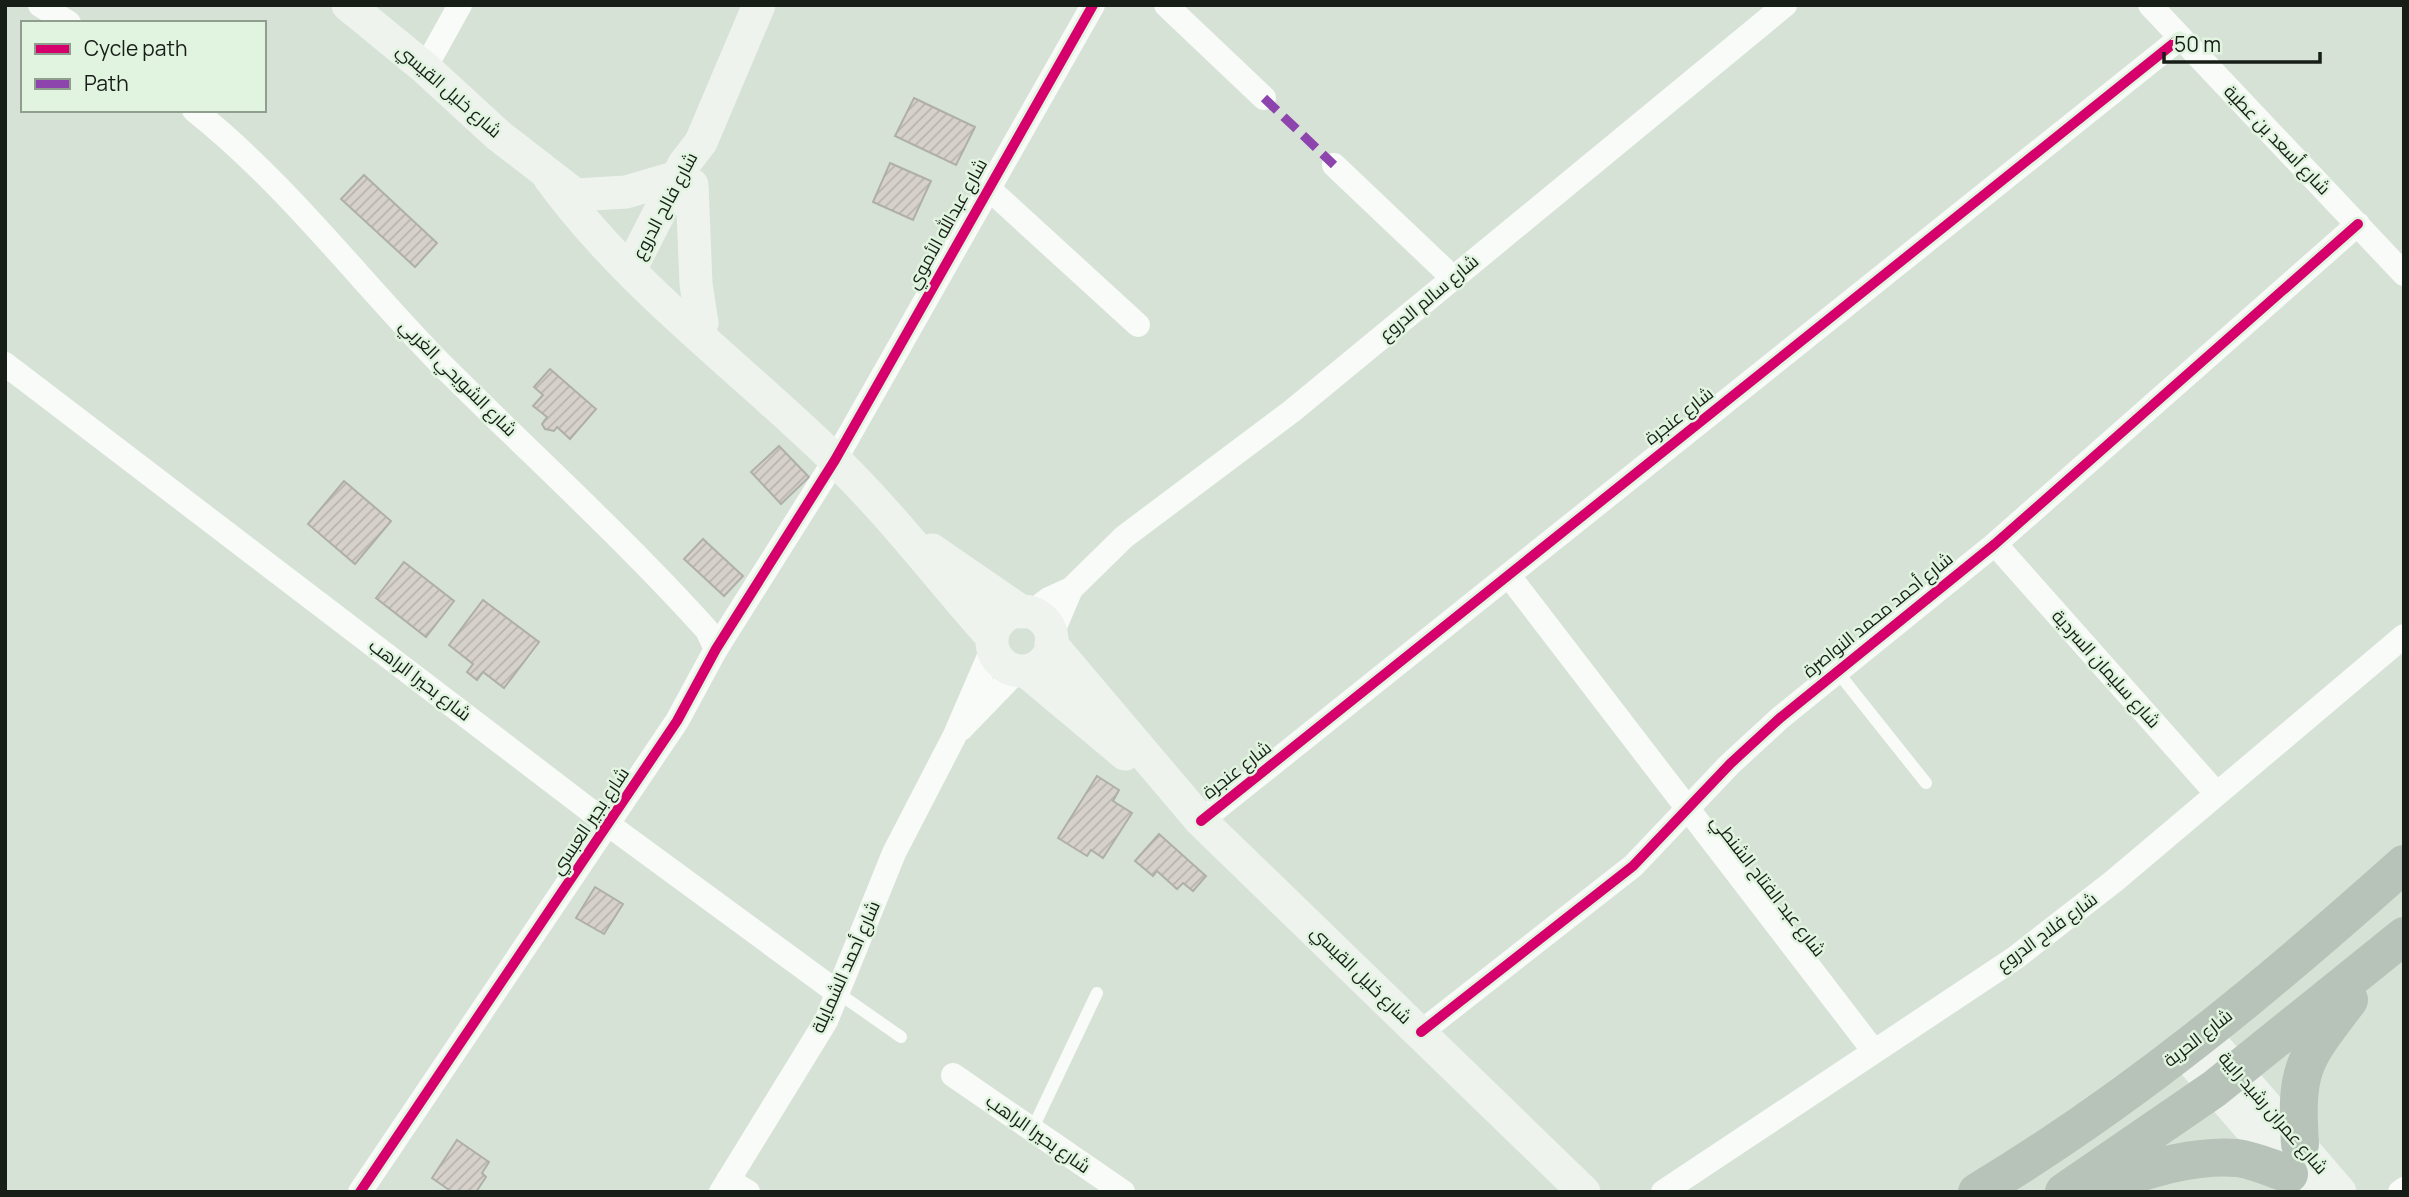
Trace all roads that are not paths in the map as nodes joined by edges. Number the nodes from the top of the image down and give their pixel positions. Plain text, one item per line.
1 (40, 5) edge
2 (348, 5) edge
3 (460, 5) edge
4 (759, 5) edge
5 (1093, 5) edge
6 (1166, 5) edge
7 (1784, 5) edge
8 (2150, 5) edge
9 (66, 21) edge
10 (2179, 39) junction
11 (425, 68) junction
12 (1264, 98) dead end
13 (196, 112) edge
14 (1334, 165) dead end
15 (685, 181) junction
16 (563, 186) junction
17 (987, 187) junction
18 (2358, 224) junction
19 (643, 271) junction
20 (2404, 274) edge
21 (1453, 278) junction
22 (1138, 325) dead end
23 (710, 337) junction
24 (5, 364) edge
25 (835, 460) junction
26 (907, 535) junction
27 (1995, 544) junction
28 (1509, 576) junction
29 (1039, 626) junction
30 (2404, 636) edge
31 (993, 642) junction
32 (716, 649) junction
33 (1836, 670) junction
34 (1022, 671) junction
35 (955, 735) junction
36 (1926, 783) dead end
37 (1169, 786) junction
38 (2217, 794) junction
39 (1685, 809) junction
40 (1201, 821) junction
41 (609, 825) junction
42 (2404, 864) edge
43 (2391, 948) edge
44 (838, 993) junction
45 (1097, 993) dead end
46 (1421, 1032) junction
47 (901, 1037) dead end
48 (2194, 1043) junction
49 (1873, 1050) junction
50 (953, 1075) dead end
51 (2225, 1080) junction
52 (1032, 1130) junction
53 (2299, 1170) edge
54 (732, 1188) edge
55 (360, 1192) edge
56 (1123, 1192) edge
57 (1584, 1192) edge
58 (1663, 1192) edge
59 (1977, 1192) edge
60 (2064, 1192) edge
61 (2080, 1192) edge
62 (2340, 1192) edge

1 - 9 street
2 - 11 street, شارع خليل القيسي
3 - 11 street
4 - 15 street, شارع فالح الدروع
5 - 17 street, شارع عبدالله الأموي
6 - 12 street
7 - 21 street, شارع سالم الدروع
8 - 10 street, شارع أسعد بن عطية
10 - 18 street, شارع أسعد بن عطية
10 - 28 street, شارع عنجرة
11 - 16 street, شارع خليل القيسي
13 - 32 street, شارع الشويحي الغربي
14 - 21 street
15 - 16 street
15 - 19 street, شارع فالح الدروع
15 - 23 street
16 - 19 street, شارع خليل القيسي
17 - 22 street
17 - 25 street, شارع عبدالله الأموي
18 - 20 street, شارع أسعد بن عطية
18 - 27 street, شارع أحمد محمد النواصرة
19 - 23 street, شارع خليل القيسي
21 - 29 street, شارع سالم الدروع
23 - 25 street, شارع خليل القيسي
24 - 41 street, شارع بحيرا الراهب
25 - 26 street, شارع خليل القيسي
25 - 32 street, شارع بجير العبسي
26 - 29 street, شارع خليل القيسي
26 - 31 street, شارع خليل القيسي
27 - 33 street, شارع أحمد محمد النواصرة
27 - 38 street, شارع سليمان السردية
28 - 39 street, شارع عبد الفتاح الشنطي
28 - 40 street, شارع عنجرة
29 - 31 street
29 - 34 street
29 - 37 street, شارع خليل القيسي
30 - 38 street, شارع فلاح الدروع
31 - 34 street
31 - 35 street, شارع أحمد الشمايلة
32 - 41 street, شارع بجير العبسي
33 - 36 lane
33 - 39 street, شارع أحمد محمد النواصرة
34 - 35 street, شارع أحمد الشمايلة
34 - 37 street, شارع خليل القيسي
35 - 44 street, شارع أحمد الشمايلة
37 - 40 street, شارع خليل القيسي
38 - 49 street, شارع فلاح الدروع
39 - 46 street, شارع أحمد محمد النواصرة
39 - 49 street, شارع عبد الفتاح الشنطي
40 - 46 street, شارع خليل القيسي
41 - 44 street, شارع بحيرا الراهب
41 - 55 street, شارع بجير العبسي
42 - 48 highway, شارع الحرية
43 - 51 highway
43 - 53 highway
44 - 47 lane
44 - 54 street, شارع أحمد الشمايلة
45 - 52 lane
46 - 57 street, شارع خليل القيسي
48 - 51 street, شارع عمران رشيد رابية
48 - 59 highway, شارع الحرية
49 - 58 street, شارع فلاح الدروع
50 - 52 street, شارع بحيرا الراهب
51 - 53 street, شارع عمران رشيد رابية
51 - 60 highway
52 - 56 street, شارع بحيرا الراهب
53 - 61 highway
53 - 62 street, شارع عمران رشيد رابية

